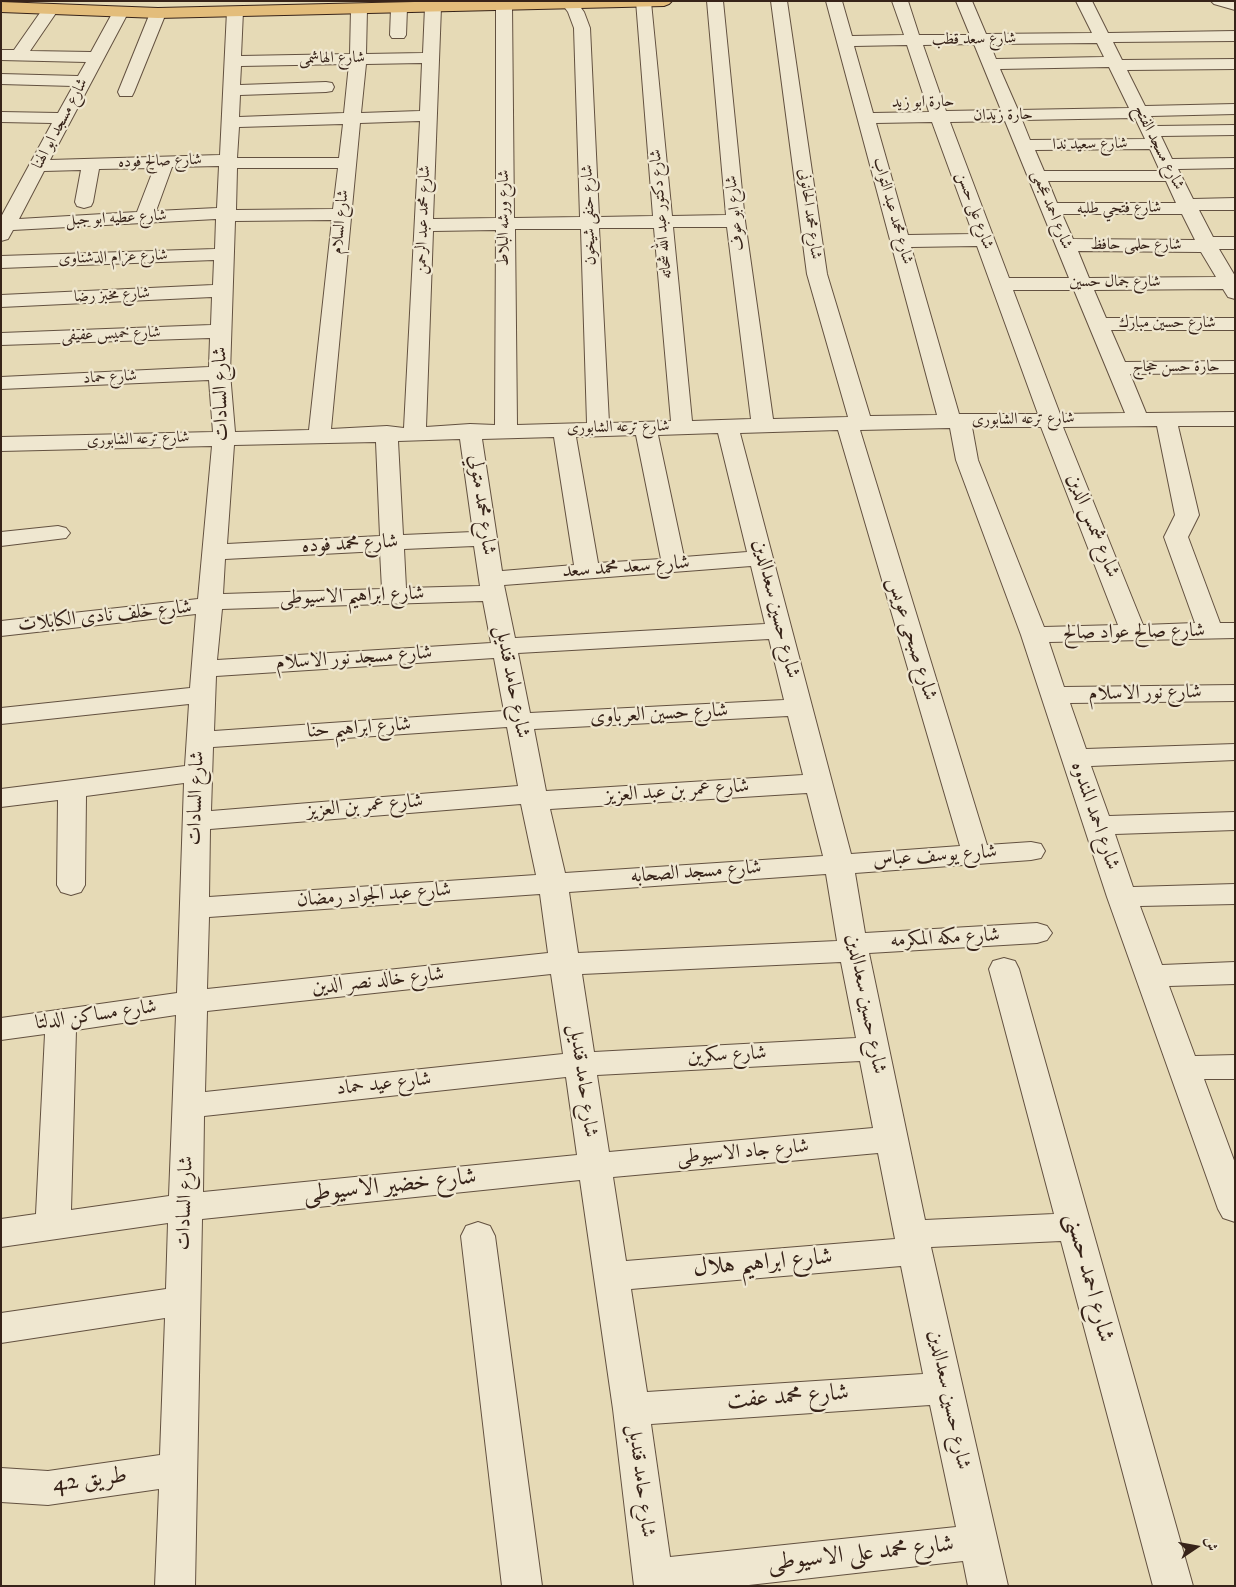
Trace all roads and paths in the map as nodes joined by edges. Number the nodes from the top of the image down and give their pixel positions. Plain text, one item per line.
1 (664, 1) edge
2 (715, 1) edge
3 (779, 1) edge
4 (834, 1) edge
5 (900, 1) edge
6 (964, 1) edge
7 (1084, 1) edge
8 (1219, 1) edge
9 (643, 2) edge
10 (570, 4) junction
11 (504, 5) junction
12 (1235, 5) edge
13 (1, 7) edge
14 (433, 7) junction
15 (399, 8) junction
16 (359, 9) junction
17 (50, 10) junction
18 (235, 11) junction
19 (120, 13) junction
20 (158, 13) junction
21 (1100, 33) junction
22 (978, 34) junction
23 (398, 35) dead end
24 (911, 35) junction
25 (844, 36) junction
26 (1235, 36) edge
27 (1, 55) edge
28 (19, 55) junction
29 (97, 56) junction
30 (431, 58) junction
31 (358, 59) junction
32 (232, 61) junction
33 (990, 64) junction
34 (1115, 64) junction
35 (1235, 64) edge
36 (1, 79) edge
37 (84, 81) junction
38 (326, 87) dead end
39 (231, 90) junction
40 (126, 92) dead end
41 (1138, 108) junction
42 (1009, 109) junction
43 (937, 110) junction
44 (1235, 110) edge
45 (864, 111) junction
46 (428, 116) junction
47 (1, 117) edge
48 (64, 118) junction
49 (352, 118) junction
50 (230, 122) junction
51 (1235, 130) edge
52 (1153, 137) junction
53 (1024, 145) junction
54 (228, 161) junction
55 (165, 162) junction
56 (347, 163) junction
57 (1235, 163) edge
58 (91, 164) junction
59 (38, 166) junction
60 (1169, 170) junction
61 (1037, 176) junction
62 (84, 202) dead end
63 (1235, 204) edge
64 (1187, 206) junction
65 (1051, 210) junction
66 (342, 214) junction
67 (226, 215) junction
68 (145, 217) junction
69 (736, 221) junction
70 (662, 222) junction
71 (590, 223) junction
72 (5, 224) edge
73 (505, 224) junction
74 (424, 225) junction
75 (985, 240) junction
76 (901, 241) junction
77 (1235, 243) edge
78 (1065, 245) junction
79 (1207, 245) junction
80 (224, 254) junction
81 (1, 262) edge
82 (1081, 283) junction
83 (1001, 284) junction
84 (1231, 288) edge
85 (222, 291) junction
86 (1, 301) edge
87 (1098, 324) junction
88 (1235, 324) edge
89 (220, 331) junction
90 (1, 339) edge
91 (1235, 367) edge
92 (1116, 368) junction
93 (219, 374) junction
94 (1, 383) edge
95 (1050, 419) junction
96 (1138, 419) junction
97 (1166, 420) junction
98 (1235, 420) edge
99 (955, 421) junction
100 (854, 423) junction
101 (763, 425) junction
102 (727, 426) junction
103 (682, 427) junction
104 (598, 428) junction
105 (646, 428) junction
106 (564, 429) junction
107 (506, 431) junction
108 (470, 432) junction
109 (387, 433) junction
110 (415, 433) junction
111 (319, 435) junction
112 (224, 437) junction
113 (1, 444) edge
114 (58, 533) dead end
115 (1, 538) edge
116 (485, 538) junction
117 (392, 542) junction
118 (214, 552) junction
119 (762, 558) junction
120 (674, 565) junction
121 (587, 571) junction
122 (492, 586) junction
123 (394, 596) junction
124 (210, 604) junction
125 (1, 629) edge
126 (780, 630) junction
127 (1235, 630) edge
128 (1210, 631) junction
129 (1134, 633) junction
130 (1034, 635) junction
131 (505, 648) junction
132 (203, 682) junction
133 (1235, 693) edge
134 (1055, 695) junction
135 (799, 707) junction
136 (1, 716) edge
137 (519, 720) junction
138 (199, 740) junction
139 (1235, 752) edge
140 (1075, 758) junction
141 (198, 773) junction
142 (819, 783) junction
143 (72, 789) junction
144 (534, 797) junction
145 (1, 798) edge
146 (196, 820) junction
147 (1235, 821) edge
148 (1097, 824) junction
149 (1031, 851) dead end
150 (976, 854) junction
151 (839, 864) junction
152 (553, 883) junction
153 (71, 885) dead end
154 (1235, 894) edge
155 (1122, 897) junction
156 (194, 908) junction
157 (1037, 933) dead end
158 (853, 948) junction
159 (565, 963) junction
160 (1004, 969) dead end
161 (1235, 973) edge
162 (1151, 976) junction
163 (192, 1002) junction
164 (61, 1021) junction
165 (1, 1029) edge
166 (874, 1049) junction
167 (580, 1064) junction
168 (1235, 1066) edge
169 (1184, 1068) junction
170 (188, 1106) junction
171 (892, 1139) junction
172 (594, 1166) junction
173 (1228, 1169) edge
174 (186, 1207) junction
175 (1235, 1209) edge
176 (53, 1226) junction
177 (1074, 1227) junction
178 (1, 1233) edge
179 (478, 1236) dead end
180 (913, 1242) junction
181 (611, 1277) junction
182 (183, 1301) junction
183 (1, 1328) edge
184 (945, 1388) junction
185 (631, 1409) junction
186 (178, 1469) junction
187 (1, 1485) edge
188 (979, 1542) junction
189 (654, 1582) edge
190 (174, 1586) edge
191 (522, 1586) edge
192 (988, 1586) edge
193 (1173, 1586) edge

1 - 9 main road
2 - 69 street, شارع ابو عوف
3 - 100 street, شارع محمد الحانونى
4 - 25 street, شارع محمد عبد التواب
5 - 24 street, شارع على حسن
6 - 22 street, شارع احمد عجمى
7 - 21 street, شارع مسجد الفتح
8 - 12 street
9 - 10 main road
9 - 70 street, شارع دكتور عبد الله شحاته
10 - 11 main road
10 - 71 street, شارع حنفى شيخون
11 - 14 main road
11 - 73 street, شارع ورشه البلاط
13 - 17 main road
14 - 15 main road
14 - 30 street, شارع محمد عبد الرحمن
15 - 16 main road
15 - 23 street
16 - 18 main road
16 - 31 street, شارع السلام
17 - 19 main road
17 - 28 street
18 - 20 main road
18 - 32 street, شارع السادات
19 - 20 main road
19 - 29 street, شارع مسجد ابو الهنا
20 - 40 street
21 - 22 street, شارع سعد قطب
21 - 26 street, شارع سعد قطب
21 - 34 street, شارع مسجد الفتح
22 - 24 street, شارع سعد قطب
22 - 33 street, شارع احمد عجمى
24 - 25 street, شارع سعد قطب
24 - 43 street, شارع على حسن
25 - 45 street, شارع محمد عبد التواب
27 - 28 street
28 - 29 street
29 - 37 street, شارع مسجد ابو الهنا
30 - 31 street, شارع الهاشمى
30 - 46 street, شارع محمد عبد الرحمن
31 - 32 street, شارع الهاشمى
31 - 49 street, شارع السلام
32 - 39 street, شارع السادات
33 - 34 street
33 - 42 street, شارع احمد عجمى
34 - 35 street
34 - 41 street, شارع مسجد الفتح
36 - 37 street
37 - 48 street, شارع مسجد ابو الهنا
38 - 39 street
39 - 50 street, شارع السادات
41 - 42 street, حارة زيدان
41 - 44 street, حارة زيدان
41 - 52 street, شارع مسجد الفتح
42 - 43 street, حارة زيدان
42 - 53 street, شارع احمد عجمى
43 - 45 street, حارة زيدان
43 - 75 street, شارع على حسن
45 - 76 street, شارع محمد عبد التواب
46 - 49 street
46 - 74 street, شارع محمد عبد الرحمن
47 - 48 street
48 - 59 street, شارع مسجد ابو الهنا
49 - 50 street
49 - 56 street, شارع السلام
50 - 54 street, شارع السادات
51 - 52 street, شارع سعيد ندا
52 - 53 street, شارع سعيد ندا
52 - 60 street, شارع مسجد الفتح
53 - 61 street, شارع احمد عجمى
54 - 55 street, شارع صالح فوده
54 - 56 street, شارع صالح فوده
54 - 67 street, شارع السادات
55 - 58 street, شارع صالح فوده
55 - 68 street
56 - 66 street, شارع السلام
57 - 60 street
58 - 59 street, شارع صالح فوده
58 - 62 street, شارع صالح فوده
59 - 72 street, شارع مسجد ابو الهنا
60 - 61 street
60 - 64 street, شارع مسجد الفتح
61 - 65 street, شارع احمد عجمى
63 - 64 street, شارع فتحي طلبه
64 - 65 street, شارع فتحي طلبه
64 - 79 street, شارع مسجد الفتح
65 - 78 street, شارع احمد عجمى
66 - 67 street, شارع عطيه ابو جبل
66 - 111 street, شارع السلام
67 - 68 street, شارع عطيه ابو جبل
67 - 80 street, شارع السادات
68 - 72 street, شارع عطيه ابو جبل
69 - 70 street
69 - 101 street, شارع ابو عوف
70 - 71 street
70 - 103 street, شارع دكتور عبد الله شحاته
71 - 73 street
71 - 104 street, شارع حنفى شيخون
73 - 74 street
73 - 107 street, شارع ورشه البلاط
74 - 110 street, شارع محمد عبد الرحمن
75 - 76 street
75 - 83 street, شارع على حسن
76 - 99 street, شارع محمد عبد التواب
77 - 79 street, شارع حلمى حافظ
78 - 79 street, شارع حلمى حافظ
78 - 82 street, شارع احمد عجمى
79 - 84 street, شارع مسجد الفتح
80 - 81 street, شارع عزام الدشناوى
80 - 85 street, شارع السادات
82 - 83 street, شارع جمال حسين
82 - 84 street, شارع جمال حسين
82 - 87 street, شارع احمد عجمى
83 - 95 street, شارع على حسن
85 - 86 street, شارع مخبز رضا
85 - 89 street, شارع السادات
87 - 88 street, شارع حسين مبارك
87 - 92 street, شارع احمد عجمى
89 - 90 street, شارع خميس عفيفى
89 - 93 street, شارع السادات
91 - 92 street, حارة حسن حجاج
92 - 96 street, شارع احمد عجمى
93 - 94 street, شارع حماد
93 - 112 street, شارع السادات
95 - 96 street, شارع ترعه الشابورى
95 - 99 street, شارع ترعه الشابورى
95 - 129 street, شارع شمس الدين
96 - 97 street, شارع ترعه الشابورى
97 - 98 street, شارع ترعه الشابورى
97 - 128 street
99 - 100 street, شارع ترعه الشابورى
99 - 130 street, شارع احمد المندوه
100 - 101 street, شارع ترعه الشابورى
100 - 150 street, شارع صبحى عويس
101 - 102 street, شارع ترعه الشابورى
102 - 103 street, شارع ترعه الشابورى
102 - 119 street, شارع حسين سعدالدين
103 - 105 street, شارع ترعه الشابورى
104 - 105 street, شارع ترعه الشابورى
104 - 106 street, شارع ترعه الشابورى
105 - 120 street
106 - 107 street, شارع ترعه الشابورى
106 - 121 street
107 - 108 street, شارع ترعه الشابورى
108 - 110 street, شارع ترعه الشابورى
108 - 116 street, شارع محمد متولي
109 - 110 street, شارع ترعه الشابورى
109 - 111 street, شارع ترعه الشابورى
109 - 117 street
111 - 112 street, شارع ترعه الشابورى
112 - 113 street, شارع ترعه الشابورى
112 - 118 street, شارع السادات
114 - 115 street
116 - 117 street, شارع محمد فوده
116 - 122 street, شارع محمد متولي
117 - 118 street, شارع محمد فوده
117 - 123 street
118 - 124 street, شارع السادات
119 - 120 street, شارع سعد محمد سعد
119 - 126 street, شارع حسين سعدالدين
120 - 121 street, شارع سعد محمد سعد
121 - 122 street, شارع سعد محمد سعد
122 - 123 street, شارع ابراهيم الاسيوطى
122 - 131 street, شارع حامد قنديل
123 - 124 street, شارع ابراهيم الاسيوطى
124 - 125 street, شارع خلف نادى الكابلات
124 - 132 street, شارع السادات
126 - 131 street, شارع مسجد نور الاسلام
126 - 135 street, شارع حسين سعدالدين
127 - 128 street, شارع صالح عواد صالح
128 - 129 street, شارع صالح عواد صالح
129 - 130 street, شارع صالح عواد صالح
130 - 134 street, شارع احمد المندوه
131 - 132 street, شارع مسجد نور الاسلام
131 - 137 street, شارع حامد قنديل
132 - 136 street, شارع مسجد نور الاسلام
132 - 138 street, شارع السادات
133 - 134 street, شارع نور الاسلام
134 - 140 street, شارع احمد المندوه
135 - 137 street, شارع حسين العرباوى
135 - 142 street, شارع حسين سعدالدين
137 - 138 street, شارع ابراهيم حنا
137 - 144 street, شارع حامد قنديل
138 - 141 street, شارع السادات
139 - 140 street
140 - 148 street, شارع احمد المندوه
141 - 143 street
141 - 146 street, شارع السادات
142 - 144 street, شارع عمر بن عبد العزيز
142 - 151 street, شارع حسين سعدالدين
143 - 145 street
143 - 153 street
144 - 146 street, شارع عمر بن العزيز
144 - 152 street, شارع حامد قنديل
146 - 156 street, شارع السادات
147 - 148 street
148 - 155 street, شارع احمد المندوه
149 - 150 street, شارع يوسف عباس
150 - 151 street, شارع يوسف عباس
151 - 152 street, شارع مسجد الصحابه
151 - 158 street, شارع حسين سعدالدين
152 - 156 street, شارع عبد الجواد رمضان
152 - 159 street, شارع حامد قنديل
154 - 155 street
155 - 162 street, شارع احمد المندوه
156 - 163 street, شارع السادات
157 - 158 street, شارع مكه المكرمه
158 - 159 street, شارع خالد نصر الدين
158 - 166 street, شارع حسين سعدالدين
159 - 163 street, شارع خالد نصر الدين
159 - 167 street, شارع حامد قنديل
160 - 177 street, شارع احمد حسنى
161 - 162 street
162 - 169 street, شارع احمد المندوه
163 - 164 street, شارع مساكن الدلتا
163 - 170 street, شارع السادات
164 - 165 street, شارع مساكن الدلتا
164 - 176 street
166 - 167 street, شارع سكرين
166 - 171 street, شارع حسين سعدالدين
167 - 170 street, شارع عيد حماد
167 - 172 street, شارع حامد قنديل
168 - 169 street
169 - 173 street, شارع احمد المندوه
170 - 174 street, شارع السادات
171 - 172 street, شارع جاد الاسيوطى
171 - 180 street, شارع حسين سعدالدين
172 - 174 street, شارع خضير الاسيوطى
172 - 181 street, شارع حامد قنديل
173 - 175 street, شارع احمد المندوه
174 - 176 street, شارع خضير الاسيوطى
174 - 182 street, شارع السادات
176 - 178 street, شارع خضير الاسيوطى
177 - 180 street, شارع ابراهيم هلال
177 - 193 street, شارع احمد حسنى
179 - 191 street
180 - 181 street, شارع ابراهيم هلال
180 - 184 street, شارع حسين سعدالدين
181 - 185 street, شارع حامد قنديل
182 - 183 street
182 - 186 street, شارع السادات
184 - 185 street, شارع محمد عفت
184 - 188 street, شارع حسين سعدالدين
185 - 189 street, شارع حامد قنديل
186 - 187 street, طريق 42
186 - 190 street, شارع السادات
188 - 189 street, شارع محمد على الاسيوطى
188 - 192 street, شارع حسين سعدالدين

